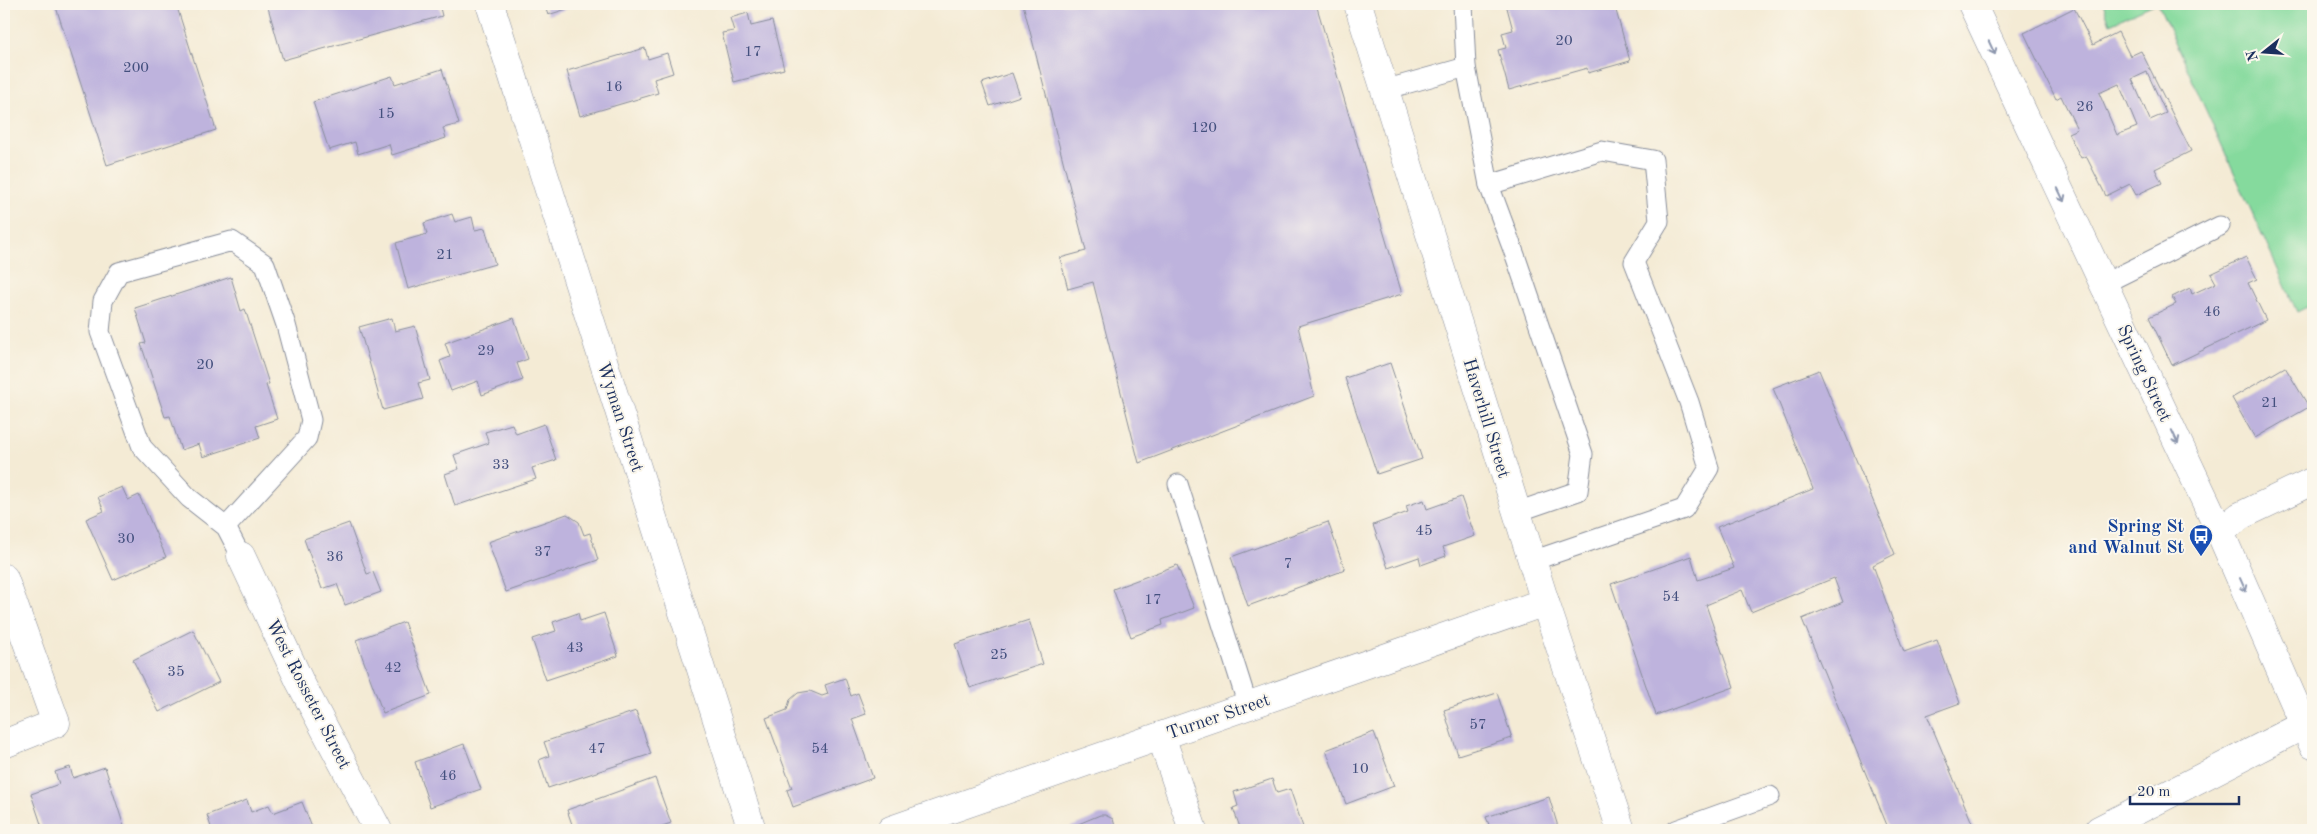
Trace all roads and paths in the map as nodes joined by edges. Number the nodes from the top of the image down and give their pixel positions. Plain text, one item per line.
1 (490, 4) edge
2 (1358, 4) edge
3 (1463, 4) edge
4 (1972, 4) edge
5 (1466, 67) junction
6 (1384, 90) junction
7 (1489, 185) junction
8 (2220, 226) dead end
9 (2103, 284) junction
10 (2313, 481) edge
11 (1178, 484) dead end
12 (1517, 512) junction
13 (226, 527) junction
14 (2220, 532) junction
15 (241, 556) joint
16 (1532, 561) junction
17 (4, 578) edge
18 (1545, 602) junction
19 (1248, 706) junction
20 (2309, 735) edge
21 (1161, 736) junction
22 (4, 744) edge
23 (1770, 796) dead end
24 (378, 830) edge
25 (752, 830) edge
26 (891, 830) edge
27 (1193, 830) edge
28 (1620, 830) edge
29 (1676, 830) edge
30 (2099, 830) edge

1 - 25 street, Wyman Street
2 - 6 street, Haverhill Street
3 - 5 lane
4 -> 9 street, Spring Street
5 - 6 lane
5 - 7 lane
6 - 12 street, Haverhill Street
7 - 12 lane
7 - 16 lane
8 - 9 lane
9 -> 14 street, Spring Street
10 - 14 street
11 - 19 lane
12 - 16 street, Haverhill Street
13 - 13 lane
13 - 15 lane
14 -> 20 street, Spring Street
15 - 24 street, West Rosseter Street
16 - 18 street, Haverhill Street
17 - 22 street
18 - 19 street, Turner Street
18 - 28 street, Haverhill Street
19 - 21 street, Turner Street
20 - 30 street
21 - 26 street, Turner Street
21 - 27 street
23 - 29 lane

